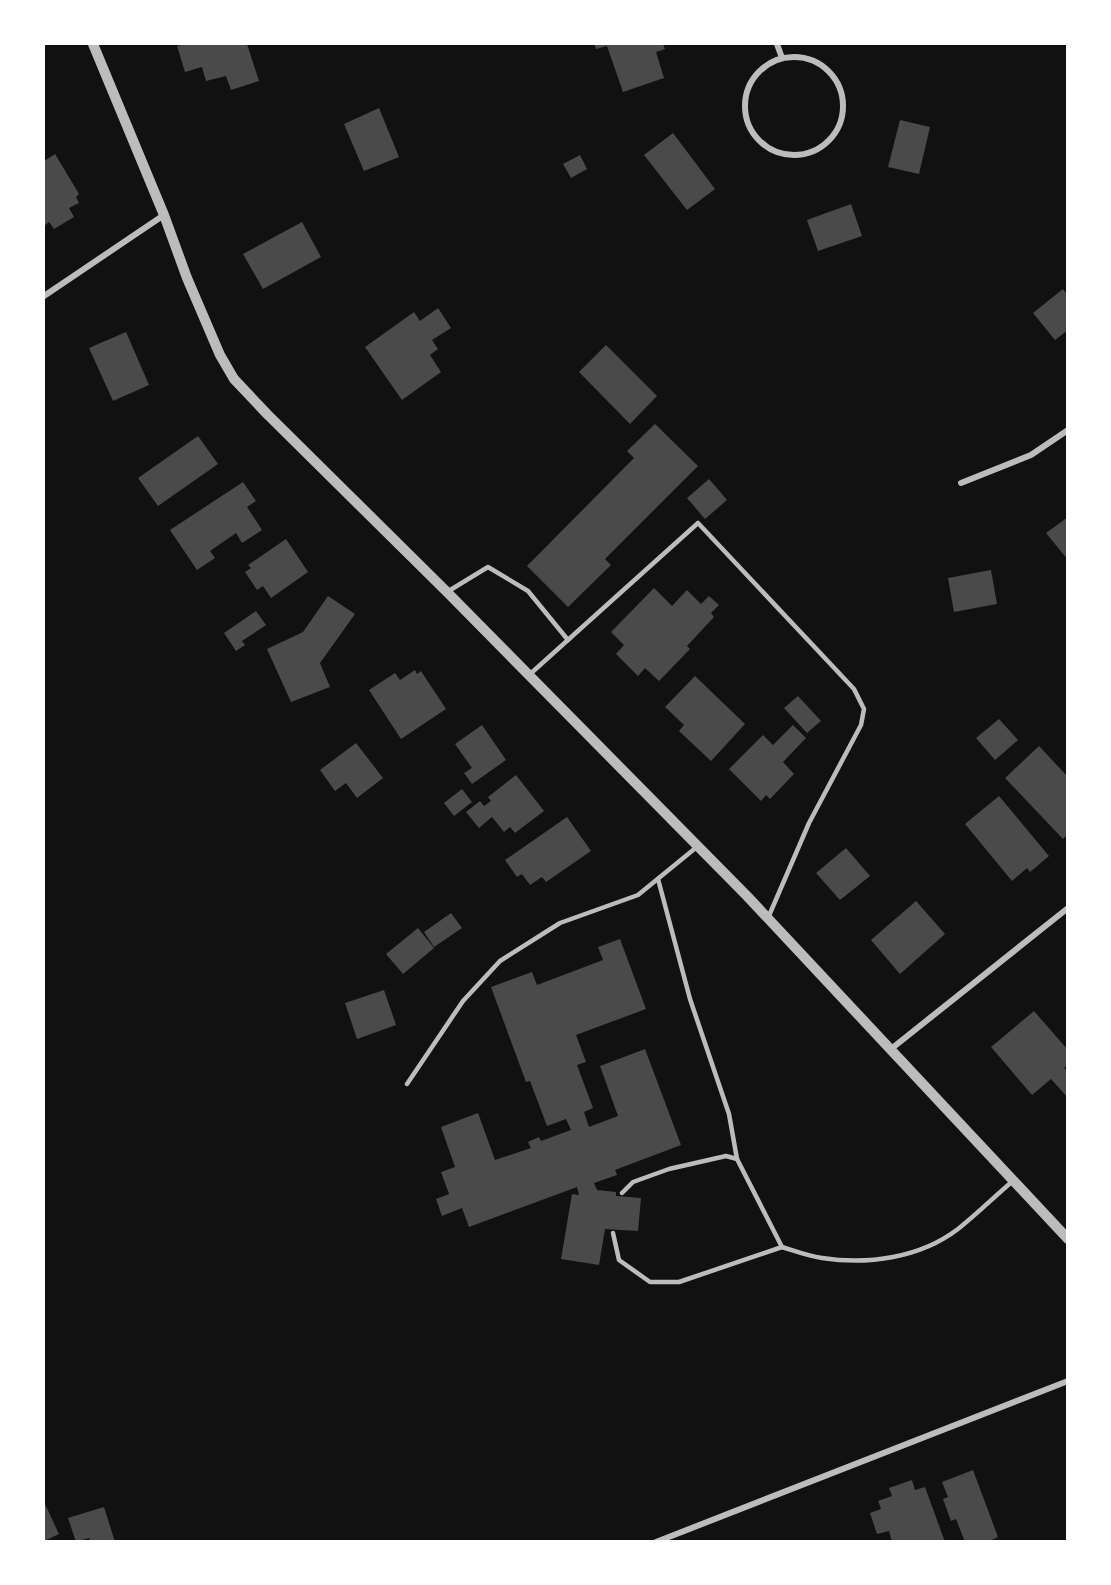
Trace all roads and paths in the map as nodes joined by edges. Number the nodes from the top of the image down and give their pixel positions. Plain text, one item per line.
1 (93, 44) edge
2 (777, 44) edge
3 (782, 58) junction
4 (164, 215) junction
5 (44, 296) edge
6 (1068, 430) edge
7 (961, 483) dead end
8 (447, 592) junction
9 (568, 640) junction
10 (529, 675) junction
11 (698, 846) junction
12 (658, 879) junction
13 (1068, 908) edge
14 (768, 918) junction
15 (891, 1049) junction
16 (407, 1084) dead end
17 (737, 1159) junction
18 (1014, 1180) junction
19 (622, 1193) dead end
20 (613, 1233) dead end
21 (1068, 1239) edge
22 (782, 1247) junction
23 (1068, 1381) edge
24 (656, 1542) edge

1 - 4 street
2 - 3 street
3 - 3 street
4 - 5 street
4 - 8 street
6 - 7 street
8 - 9 lane
8 - 10 street
9 - 10 lane
9 - 14 lane
10 - 11 street
11 - 12 lane
11 - 14 street
12 - 16 lane
12 - 17 lane
13 - 15 street
14 - 15 street
15 - 18 street
17 - 19 lane
17 - 22 lane
18 - 21 street
18 - 22 lane
20 - 22 lane
23 - 24 street

